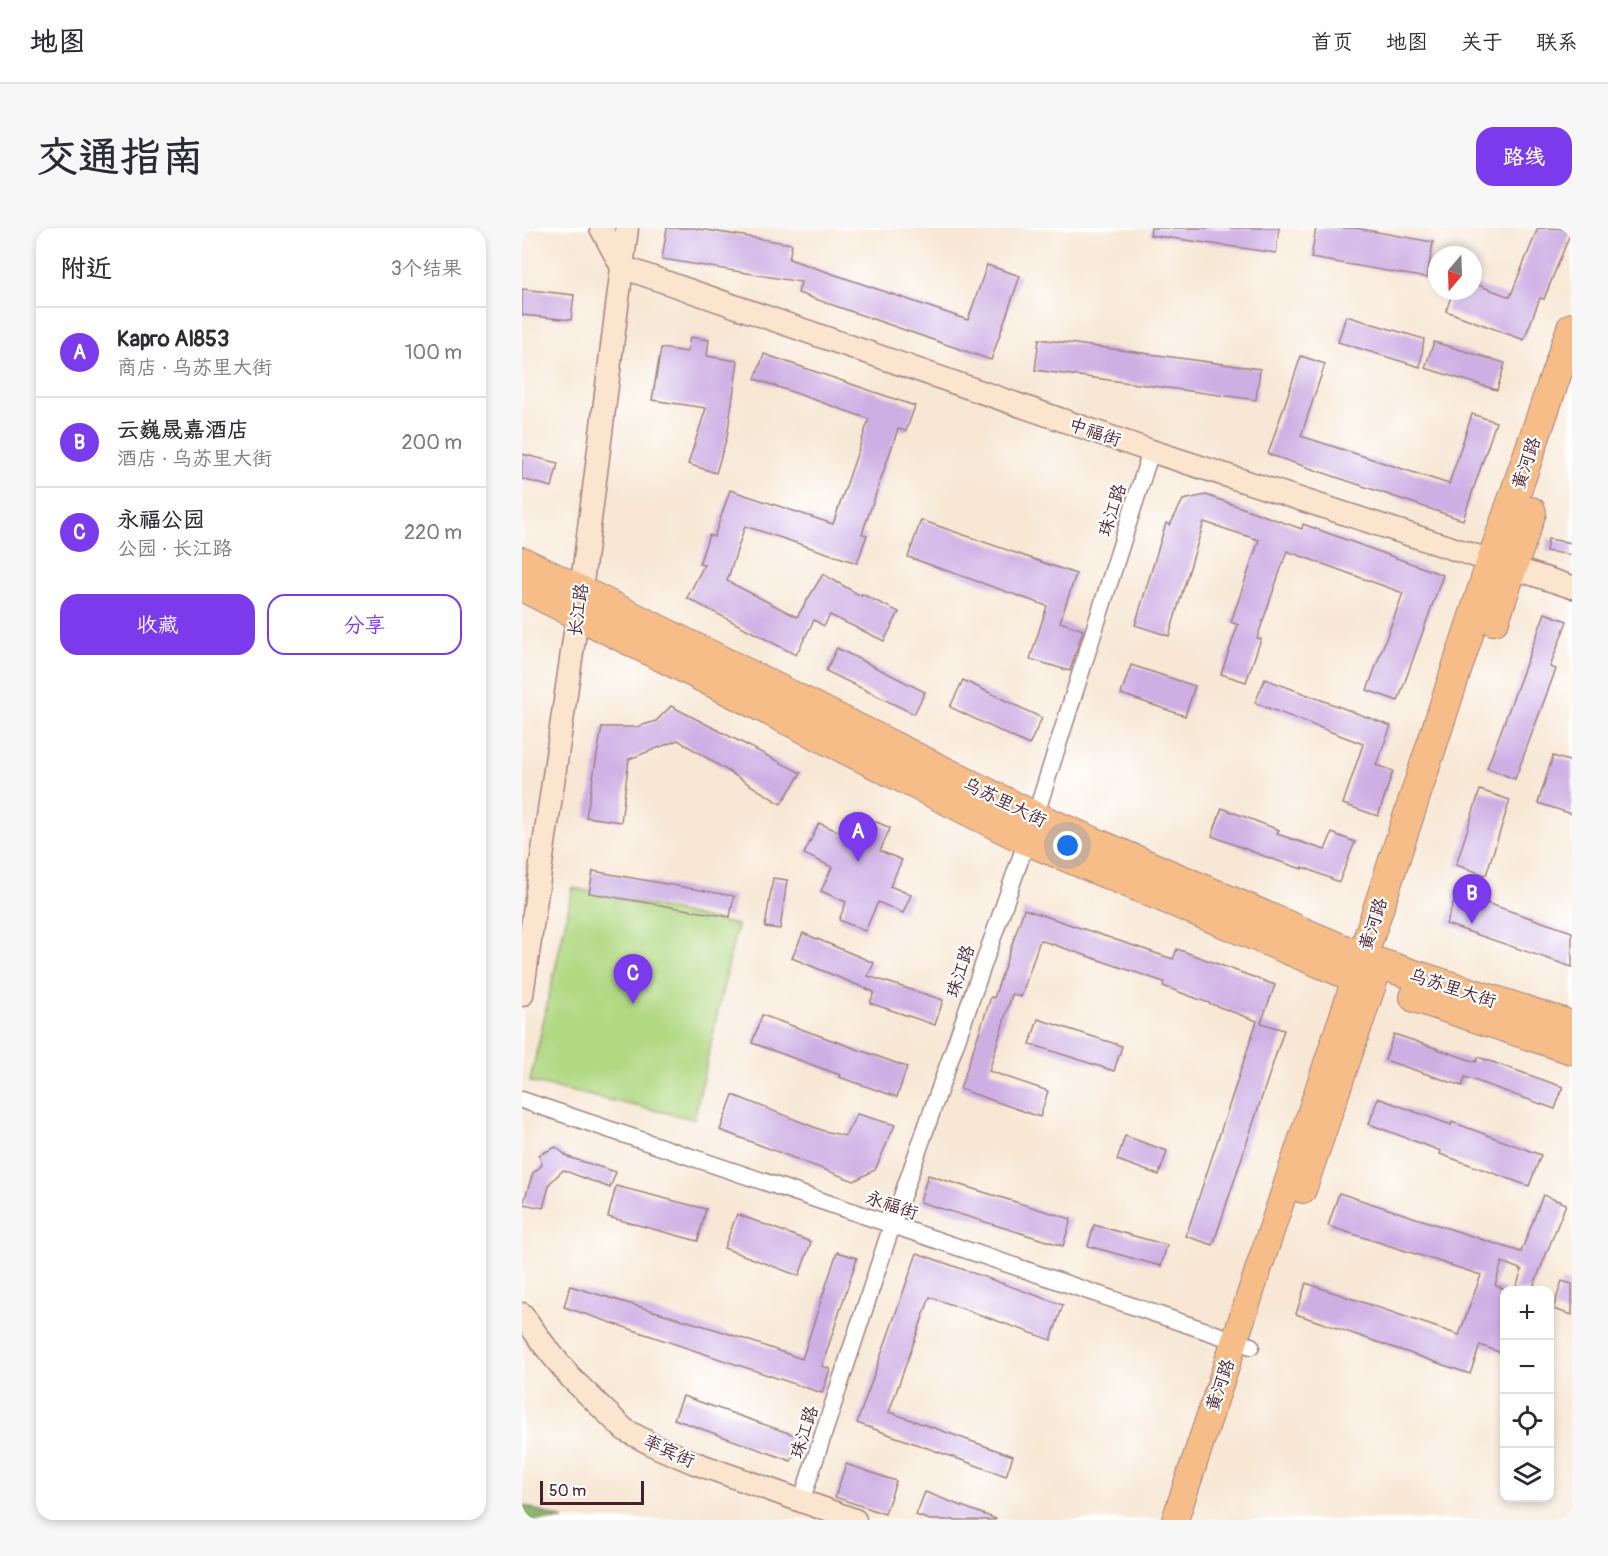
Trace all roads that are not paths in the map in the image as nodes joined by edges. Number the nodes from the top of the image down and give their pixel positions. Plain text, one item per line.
1 (601, 228) edge
2 (627, 228) edge
3 (622, 267) junction
4 (1572, 328) edge
5 (1572, 388) edge
6 (1151, 452) junction
7 (522, 562) edge
8 (1502, 564) junction
9 (522, 586) edge
10 (1572, 586) edge
11 (579, 602) junction
12 (1031, 829) junction
13 (531, 873) edge
14 (1368, 971) junction
15 (522, 995) edge
16 (1572, 1026) edge
17 (1572, 1049) edge
18 (522, 1100) edge
19 (892, 1225) junction
20 (523, 1317) edge
21 (1243, 1343) junction
22 (801, 1502) junction
23 (855, 1520) edge
24 (1175, 1520) edge
25 (1192, 1520) edge

1 - 3 street
2 - 3 street, 长江路
3 - 6 street, 中福街
3 - 11 street, 长江路
4 - 8 highway, 黄河路
5 - 8 highway, 黄河路
6 - 8 street, 中福街
6 - 12 street, 珠江路
7 - 11 highway, 乌苏里大街
8 - 10 street, 中福街
8 - 14 highway, 黄河路
9 - 11 highway, 乌苏里大街
11 - 12 highway, 乌苏里大街
11 - 13 street, 长江路
12 - 14 highway, 乌苏里大街
12 - 19 street, 珠江路
13 - 15 street, 长江路
14 - 16 highway, 乌苏里大街
14 - 17 highway, 乌苏里大街
14 - 21 main road, 黄河路
18 - 19 street, 永福街
19 - 21 street, 永福街
19 - 22 street, 珠江路
20 - 22 street, 率宾街
21 - 24 main road, 黄河路
21 - 25 main road, 黄河路
22 - 23 street, 率宾街

